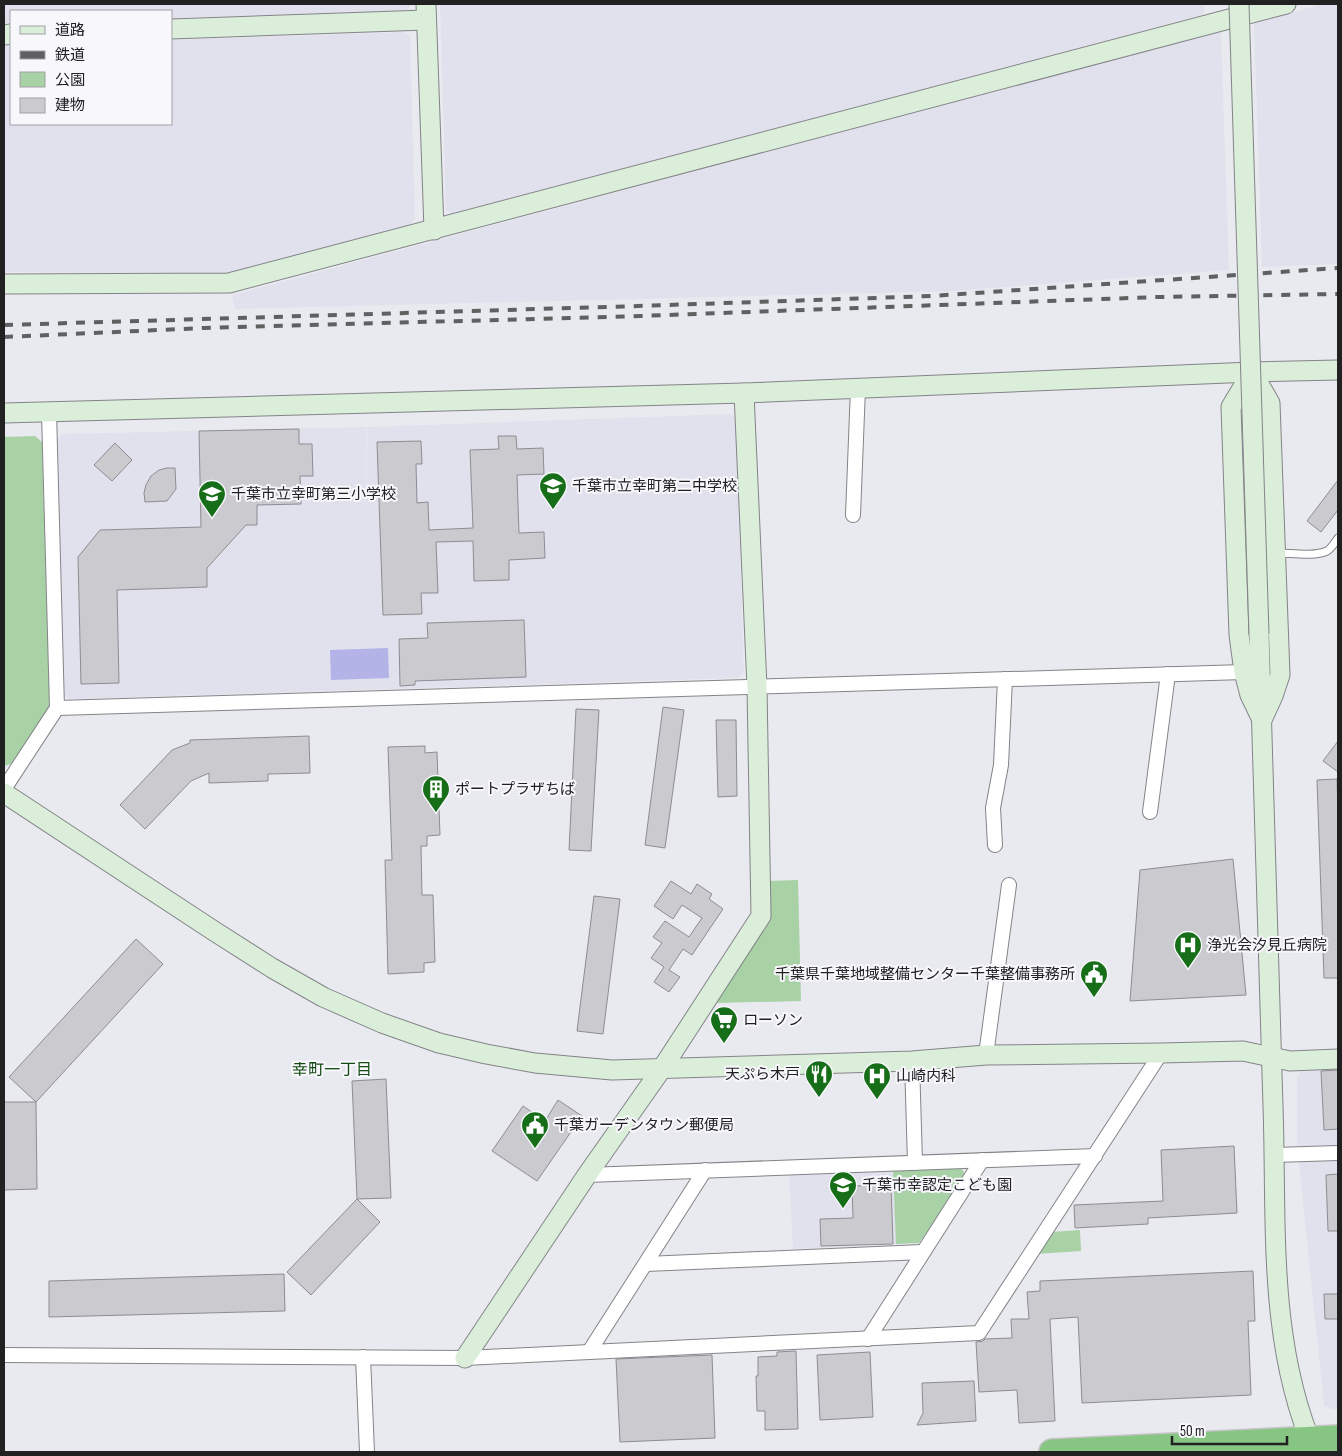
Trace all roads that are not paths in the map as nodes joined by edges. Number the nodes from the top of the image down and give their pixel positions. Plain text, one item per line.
1 (1239, 4) edge
2 (1286, 4) edge
3 (1256, 8) edge
4 (426, 12) edge
5 (1220, 12) edge
6 (172, 29) edge
7 (434, 230) junction
8 (4, 284) edge
9 (1338, 370) edge
10 (1252, 372) junction
11 (858, 388) junction
12 (744, 393) junction
13 (49, 412) junction
14 (4, 413) edge
15 (852, 515) dead end
16 (1338, 538) edge
17 (1275, 553) junction
18 (1244, 672) junction
19 (1168, 674) junction
20 (1004, 679) junction
21 (756, 687) junction
22 (57, 708) junction
23 (1262, 720) junction
24 (4, 789) edge
25 (4, 793) edge
26 (1150, 812) dead end
27 (995, 845) dead end
28 (1009, 885) dead end
29 (1162, 1054) junction
30 (986, 1055) junction
31 (1272, 1057) junction
32 (1338, 1059) edge
33 (912, 1061) junction
34 (664, 1068) junction
35 (1338, 1153) edge
36 (1274, 1154) junction
37 (1095, 1156) junction
38 (982, 1160) junction
39 (915, 1163) junction
40 (705, 1170) junction
41 (587, 1174) junction
42 (922, 1252) junction
43 (646, 1264) junction
44 (868, 1339) junction
45 (589, 1352) junction
46 (4, 1355) edge
47 (363, 1357) junction
48 (465, 1358) junction
49 (1338, 1438) edge
50 (1316, 1448) edge
51 (367, 1452) edge
52 (1052, 1452) edge

1 - 23 street, bridge
2 - 3 street
3 - 5 street
4 - 6 street
4 - 7 street
5 - 7 street
7 - 8 street
9 - 10 street
10 - 11 street
10 - 17 street
10 - 18 street
11 - 12 street
11 - 15 street
12 - 13 street
12 - 21 street
13 - 14 street
13 - 22 street
16 - 17 lane
17 - 23 street
18 - 19 street
18 - 23 street
19 - 20 street
19 - 26 street
20 - 21 street
20 - 27 street
21 - 22 street
21 - 34 street
22 - 24 street
23 - 31 street
25 - 34 street
28 - 30 street
29 - 30 street
29 - 31 street
29 - 37 street
30 - 33 street
31 - 32 street
31 - 36 street
33 - 34 street
33 - 39 street
34 - 41 street
35 - 36 street
36 - 50 street
37 - 38 street
37 - 44 street
38 - 39 street
38 - 42 street
39 - 40 street
40 - 41 street
40 - 43 street
41 - 48 street
42 - 43 street
42 - 44 street
43 - 45 street
44 - 45 street
45 - 48 street
46 - 47 street
47 - 48 street
47 - 51 street
49 - 50 highway
50 - 52 highway

